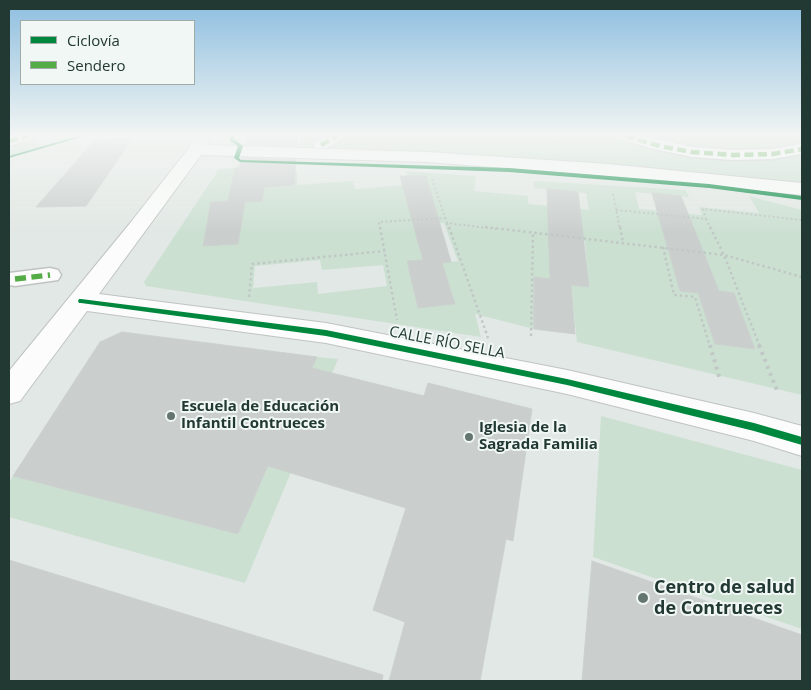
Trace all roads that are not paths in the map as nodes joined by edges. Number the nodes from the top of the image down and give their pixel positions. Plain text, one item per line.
1 (181, 168) edge
2 (582, 168) edge
3 (802, 189) edge
4 (50, 275) dead end
5 (15, 280) dead end
6 (81, 301) junction
7 (9, 392) edge
8 (802, 441) edge

1 - 6 street
2 - 3 street
4 - 5 street
6 - 7 street
6 - 8 street, CALLE RÍO SELLA

